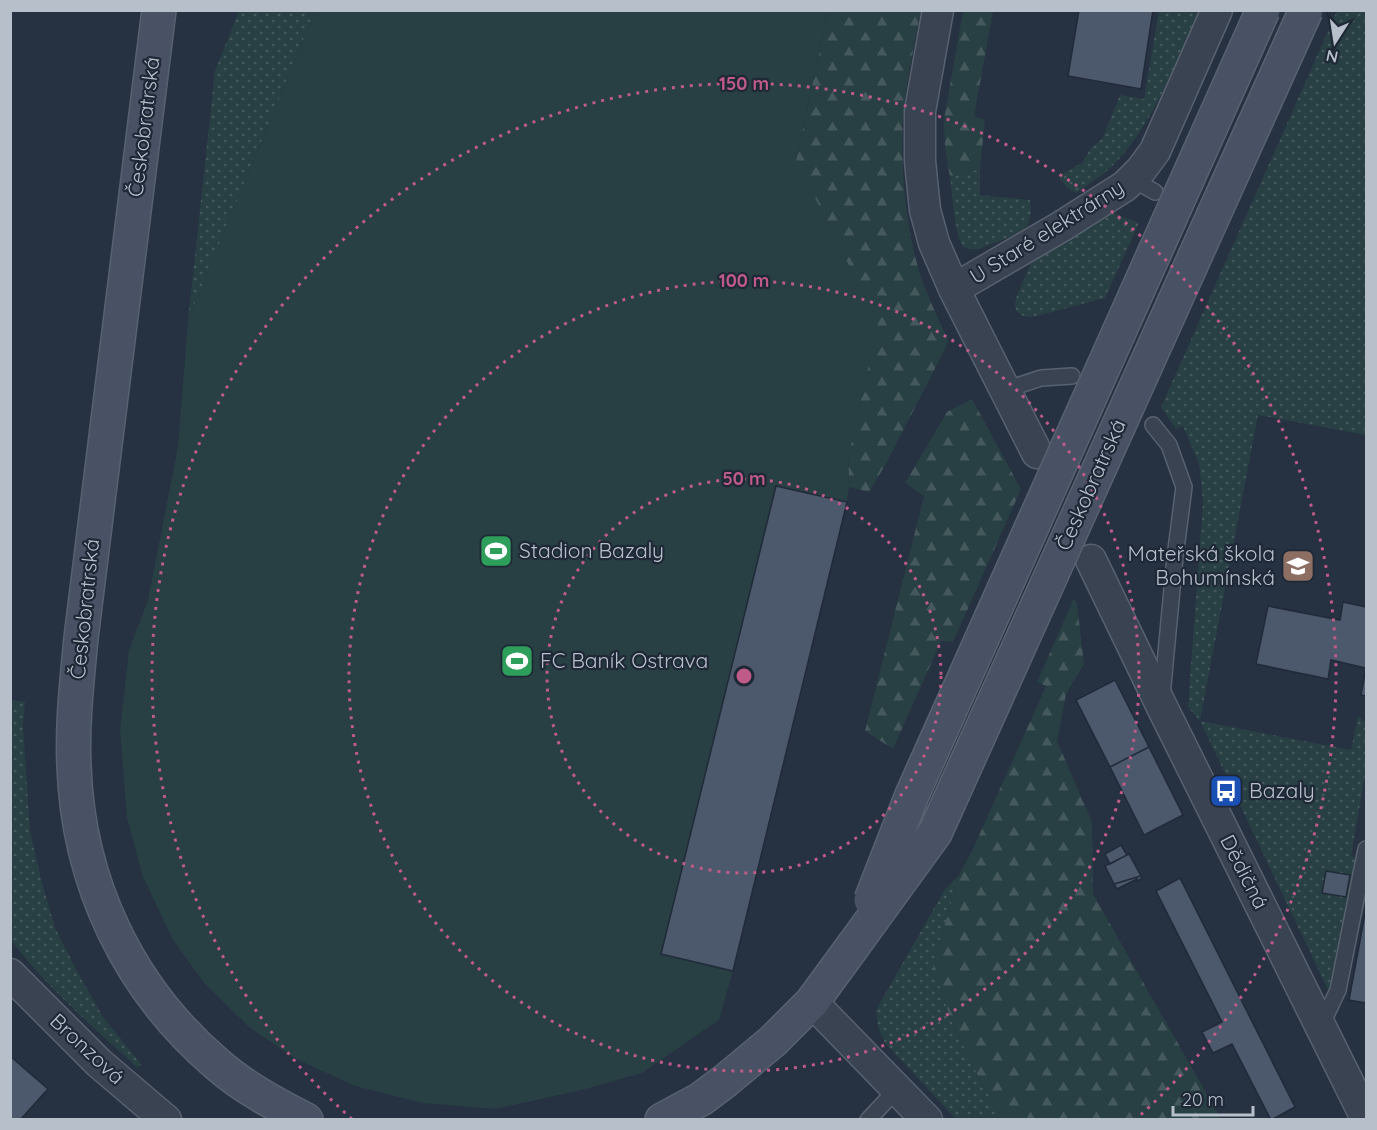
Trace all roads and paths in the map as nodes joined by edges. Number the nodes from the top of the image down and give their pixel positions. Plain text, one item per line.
1 (159, 10) edge
2 (938, 10) edge
3 (1218, 10) edge
4 (1263, 10) edge
5 (1306, 10) edge
6 (954, 289) junction
7 (1072, 376) dead end
8 (1005, 390) junction
9 (1153, 425) dead end
10 (1037, 453) dead end
11 (1091, 560) dead end
12 (1161, 705) junction
13 (1366, 849) edge
14 (853, 946) junction
15 (10, 974) edge
16 (812, 1002) junction
17 (1321, 1026) junction
18 (897, 1089) junction
19 (1366, 1118) edge
20 (166, 1119) edge
21 (306, 1119) edge
22 (662, 1119) edge
23 (867, 1119) edge
24 (927, 1119) edge

1 - 21 street, Českobratrská
2 - 6 street
3 - 6 street, U Staré elektrárny
4 - 14 street, Českobratrská, bridge
5 - 14 street, Českobratrská, bridge
6 - 8 street
7 - 8 lane
8 - 10 street
9 - 12 lane
11 - 12 street, Dědičná
12 - 17 street, Dědičná
13 - 17 lane
14 - 16 street, Českobratrská
15 - 20 street, Bronzová
16 - 18 street
16 - 22 street, Českobratrská
17 - 19 street, Dědičná
18 - 23 lane
18 - 24 street

